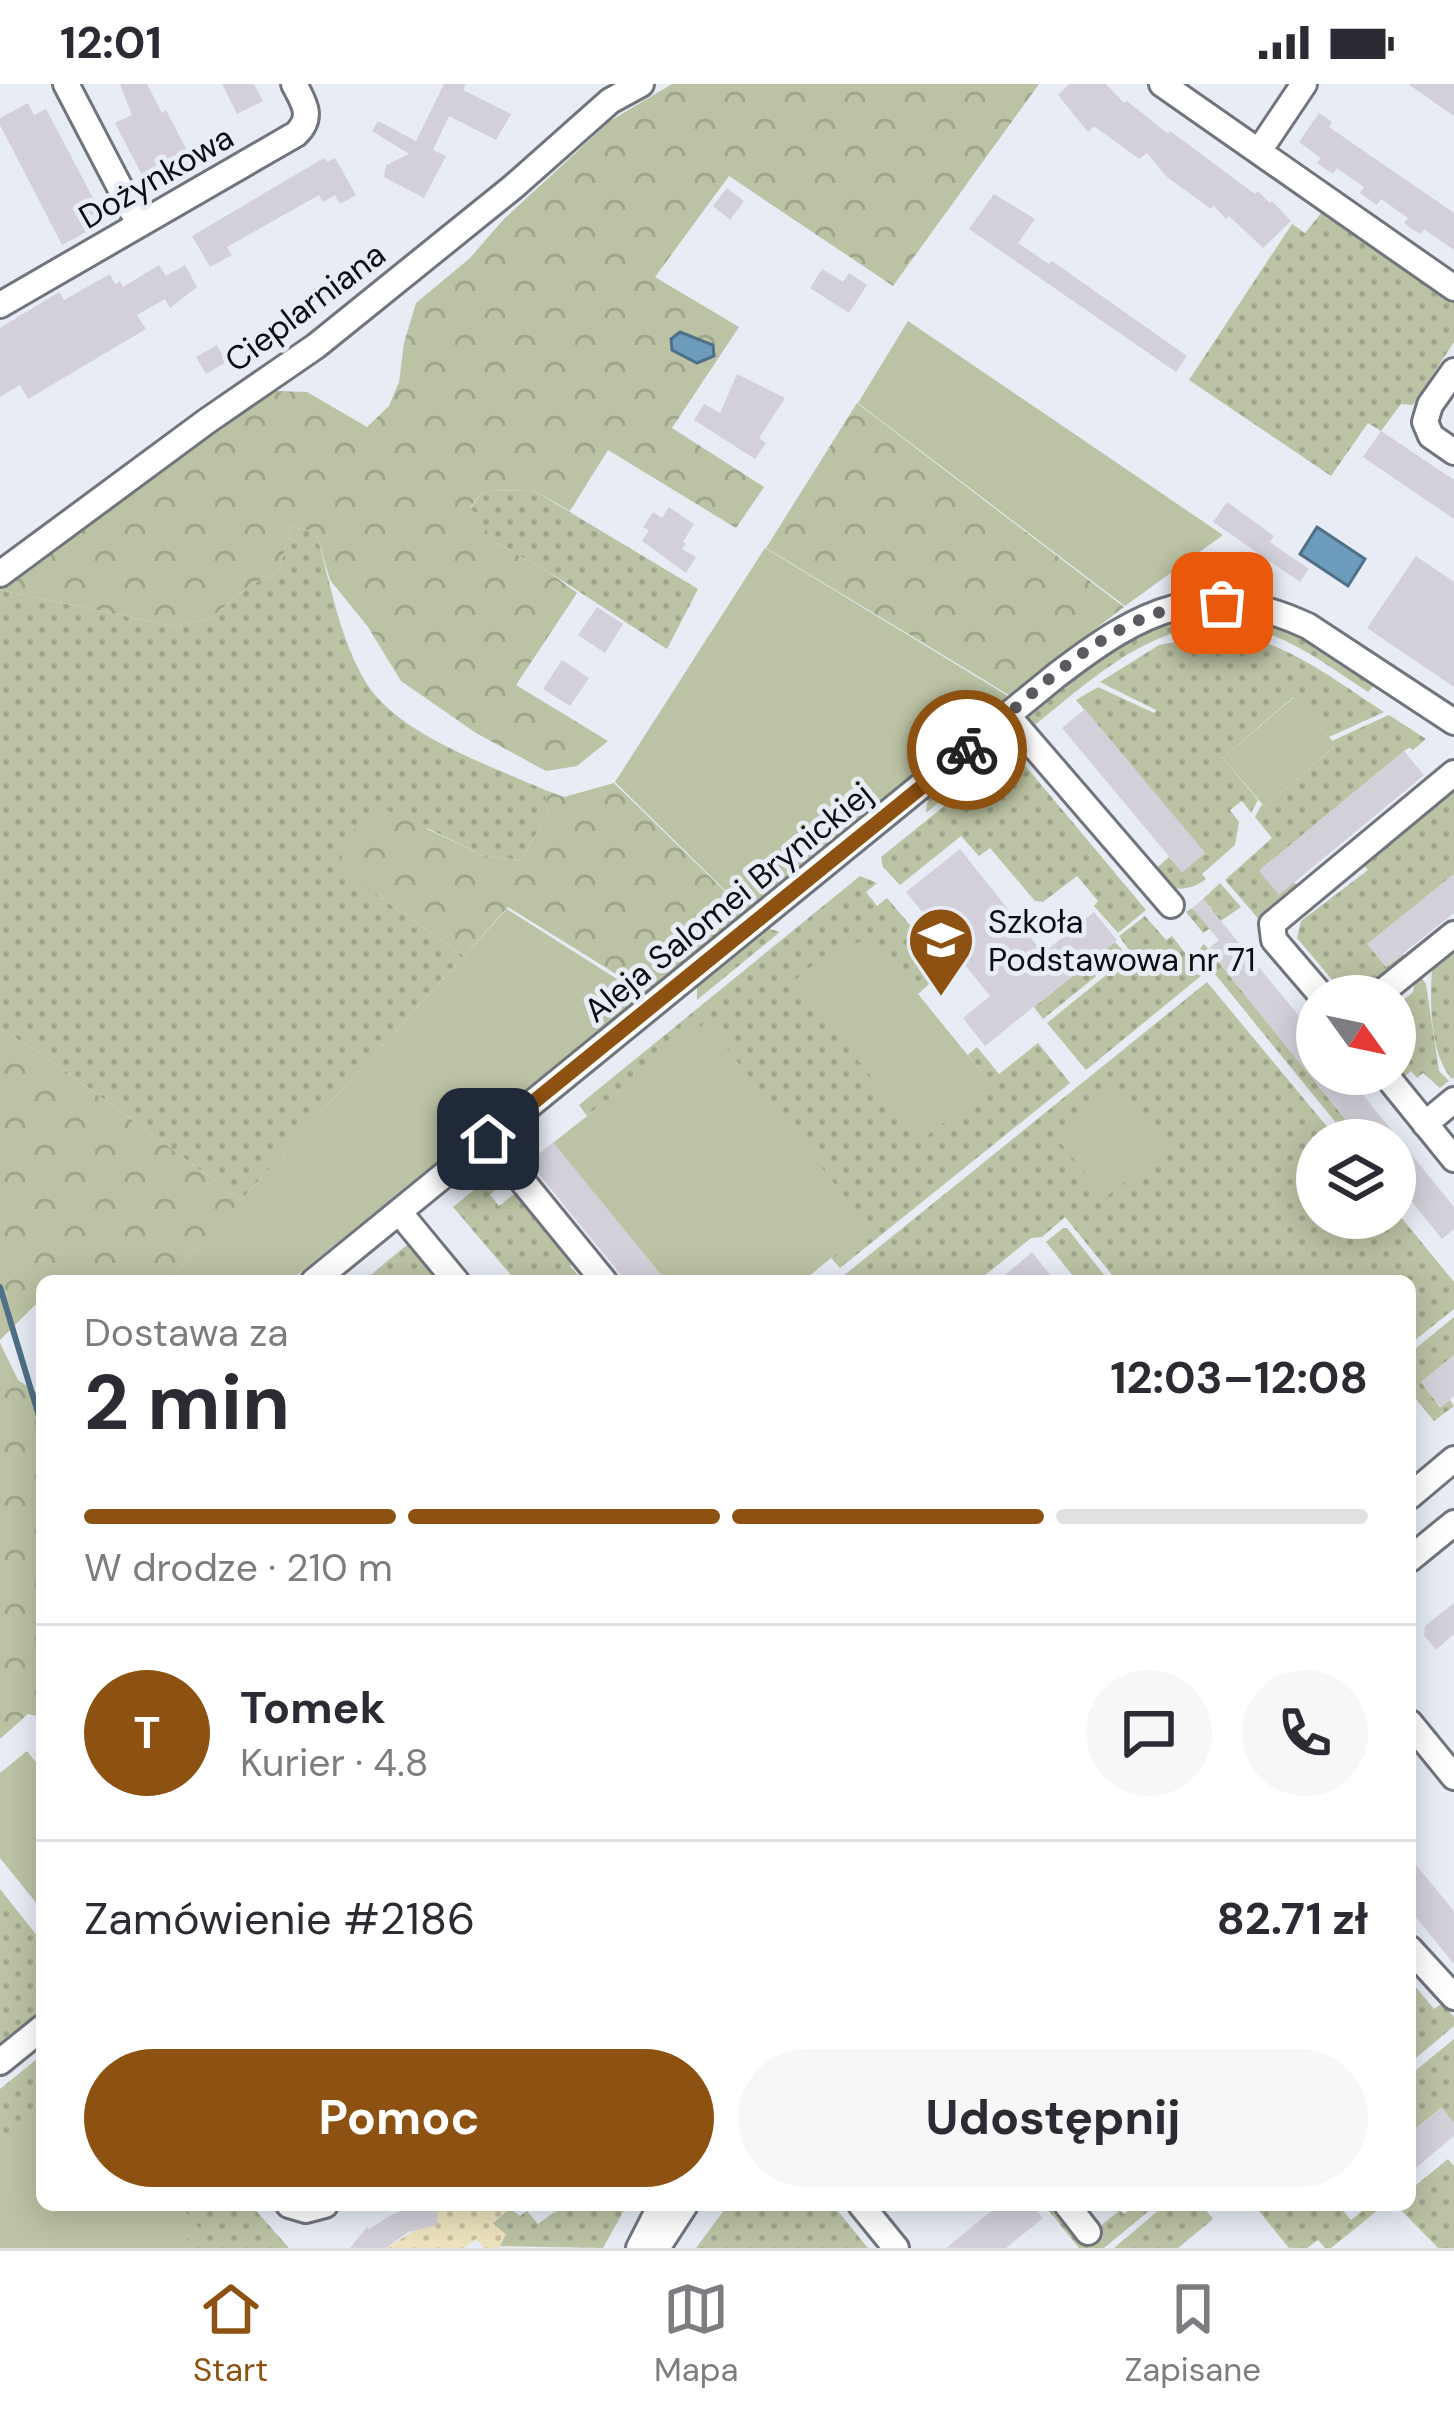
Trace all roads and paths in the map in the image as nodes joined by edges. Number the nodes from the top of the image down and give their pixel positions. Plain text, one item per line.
1 (66, 84) edge
2 (294, 84) edge
3 (641, 84) edge
4 (1162, 84) edge
5 (1304, 84) edge
6 (1259, 152) junction
7 (139, 224) junction
8 (1454, 288) edge
9 (0, 305) edge
10 (1454, 371) edge
11 (1454, 452) edge
12 (0, 574) edge
13 (1008, 716) junction
14 (1454, 722) edge
15 (1454, 773) edge
16 (1172, 905) dead end
17 (1454, 934) edge
18 (1304, 975) edge
19 (1403, 975) edge
20 (1402, 1095) edge
21 (1454, 1100) edge
22 (1425, 1124) junction
23 (488, 1139) junction
24 (1454, 1159) edge
25 (399, 1212) junction
26 (321, 1275) edge
27 (451, 1275) edge
28 (599, 1275) edge
29 (1454, 1459) edge
30 (1416, 1491) edge
31 (1454, 1523) edge
32 (1416, 1553) edge
33 (1416, 1729) edge
34 (1450, 1762) edge
35 (1416, 1956) edge
36 (1454, 1997) edge
37 (36, 2033) edge
38 (0, 2062) edge
39 (659, 2211) edge
40 (681, 2211) edge
41 (866, 2211) edge
42 (1071, 2211) edge
43 (1088, 2232) dead end
44 (639, 2248) edge
45 (657, 2248) edge
46 (896, 2248) edge

1 - 7 street
2 - 7 street, Dożynkowa
3 - 12 street, Cieplarniana
4 - 6 street
5 - 6 street
6 - 8 street
7 - 9 street, Dożynkowa
10 - 11 street
13 - 14 street, Aleja Salomei Brynickiej
13 - 16 street
13 - 23 street, Aleja Salomei Brynickiej
15 - 18 street
17 - 19 street
20 - 22 street
21 - 22 street
22 - 24 street
23 - 25 street, Aleja Salomei Brynickiej
23 - 28 street
25 - 26 street, Aleja Salomei Brynickiej
25 - 27 street
29 - 30 street
31 - 32 street
33 - 34 street
35 - 36 street
37 - 38 street
39 - 44 street
40 - 45 street
41 - 46 street
42 - 43 street

